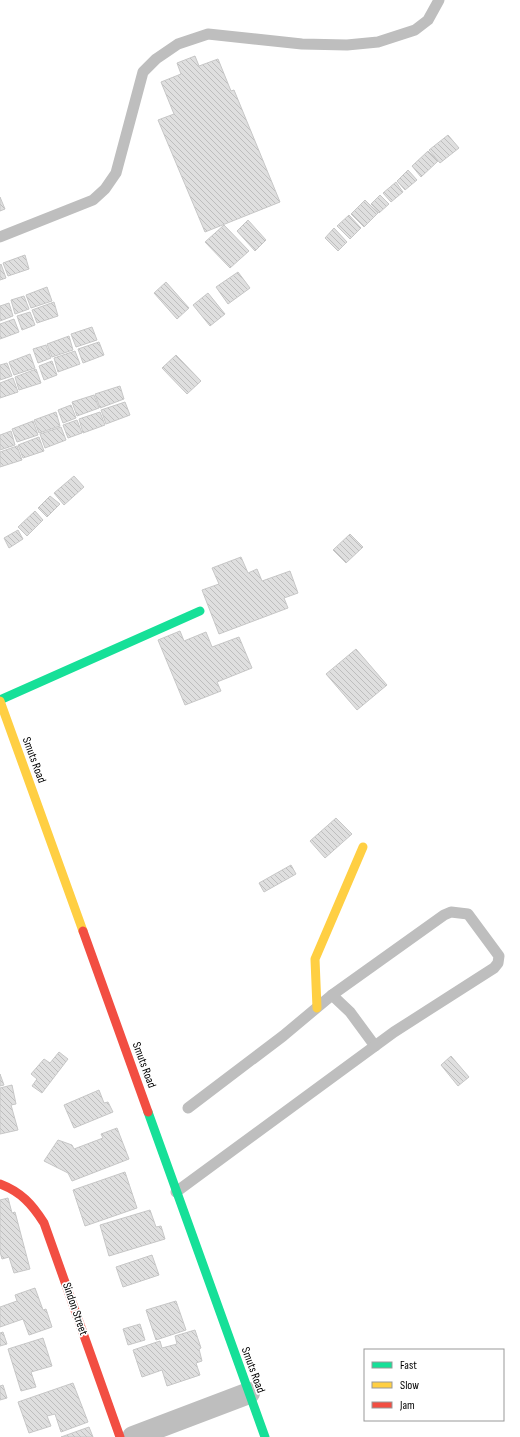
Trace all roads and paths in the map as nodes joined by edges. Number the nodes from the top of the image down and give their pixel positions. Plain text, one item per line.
1 (439, 0) edge
2 (0, 237) edge
3 (200, 611) dead end
4 (0, 700) edge
5 (5, 728) edge
6 (363, 847) dead end
7 (332, 995) junction
8 (317, 1008) junction
9 (375, 1046) junction
10 (188, 1108) dead end
11 (0, 1184) edge
12 (176, 1192) junction
13 (249, 1393) junction
14 (120, 1437) edge
15 (133, 1437) edge
16 (265, 1437) edge

1 - 2 lane
3 - 4 street
4 - 5 street, Smuts Road
5 - 12 street, Smuts Road
6 - 8 street
7 - 8 lane
7 - 9 lane
7 - 9 lane
8 - 10 lane
9 - 12 lane
11 - 14 street, Sindon Street
12 - 13 street, Smuts Road
13 - 15 street
13 - 16 street, Smuts Road

